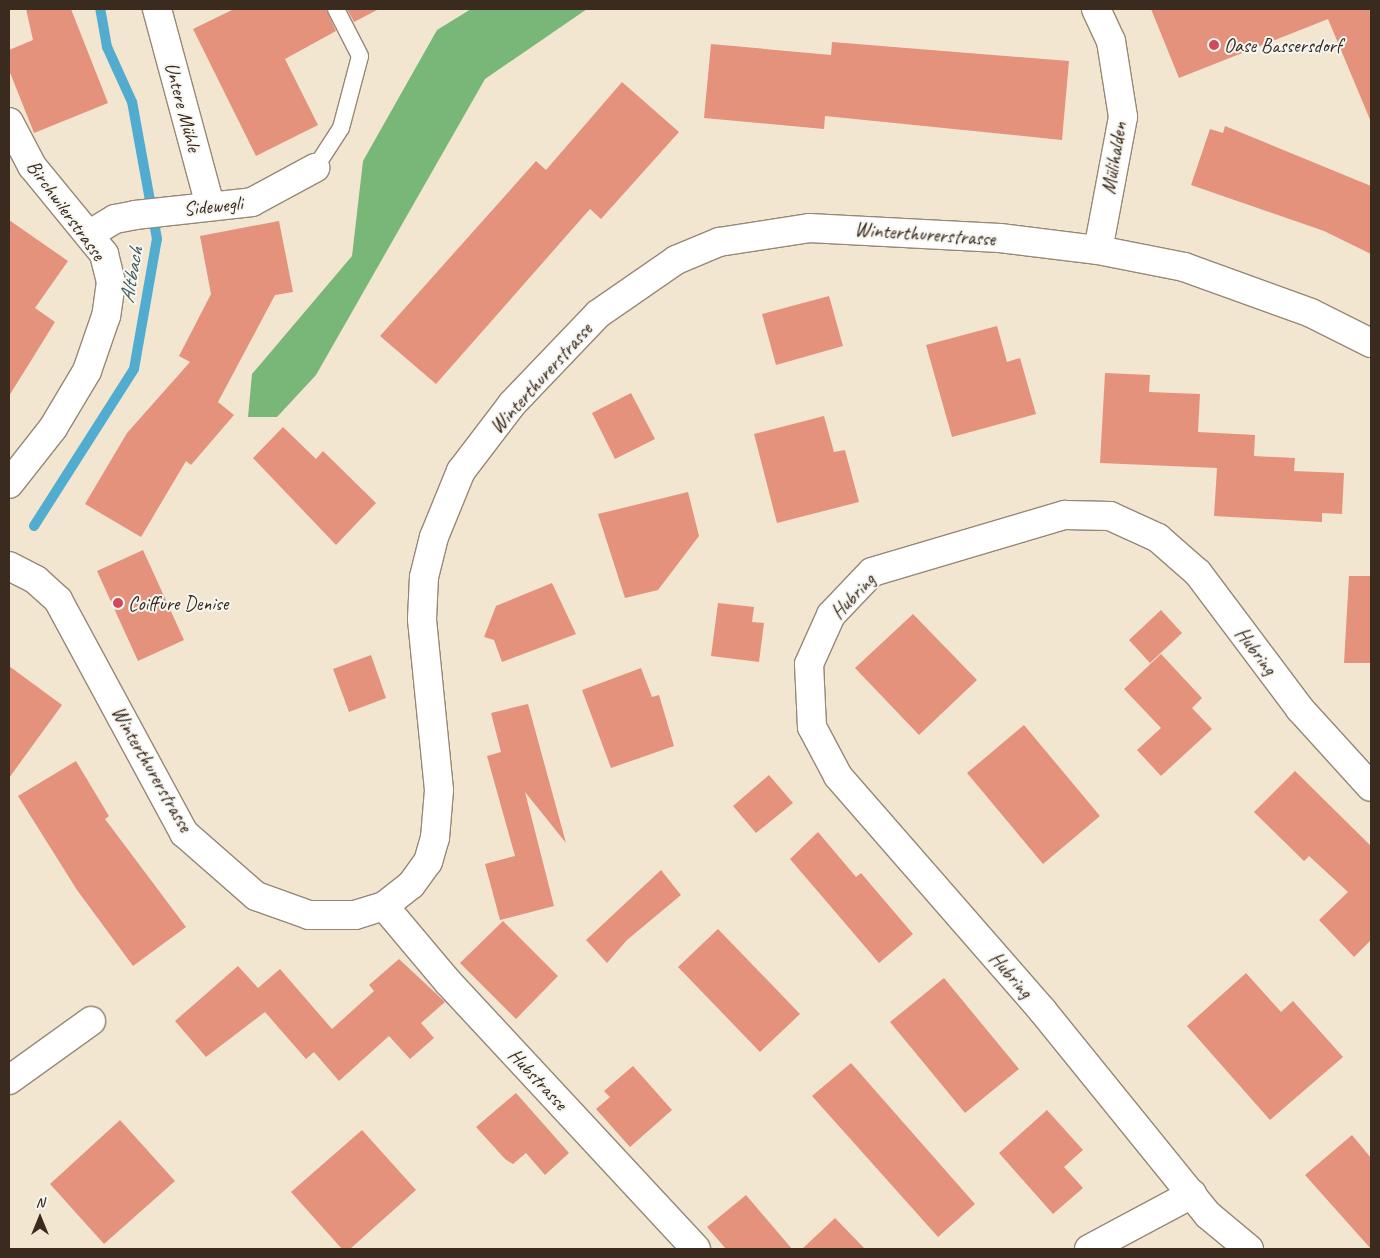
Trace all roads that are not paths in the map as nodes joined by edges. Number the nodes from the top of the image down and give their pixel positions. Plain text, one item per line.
1 (157, 9) edge
2 (336, 9) edge
3 (1096, 9) edge
4 (9, 122) edge
5 (315, 168) joint
6 (210, 205) junction
7 (90, 234) junction
8 (1098, 250) junction
9 (1371, 343) edge
10 (9, 484) edge
11 (9, 566) edge
12 (1371, 787) edge
13 (384, 906) junction
14 (91, 1021) dead end
15 (9, 1080) edge
16 (1192, 1194) junction
17 (696, 1249) edge
18 (1089, 1249) edge
19 (1249, 1249) edge

1 - 6 street, Untere Mühle
2 - 5 lane, Sidewegli
3 - 8 street, Mülihalden
4 - 7 street, Birchwilerstrasse
5 - 6 street, Sidewegli
6 - 7 street, Sidewegli
7 - 10 street, Birchwilerstrasse
8 - 9 street, Winterthurerstrasse
8 - 13 street, Winterthurerstrasse
11 - 13 street, Winterthurerstrasse
12 - 16 street, Hubring
13 - 17 street, Hubstrasse
14 - 15 street
16 - 18 street
16 - 19 street, Hubring

